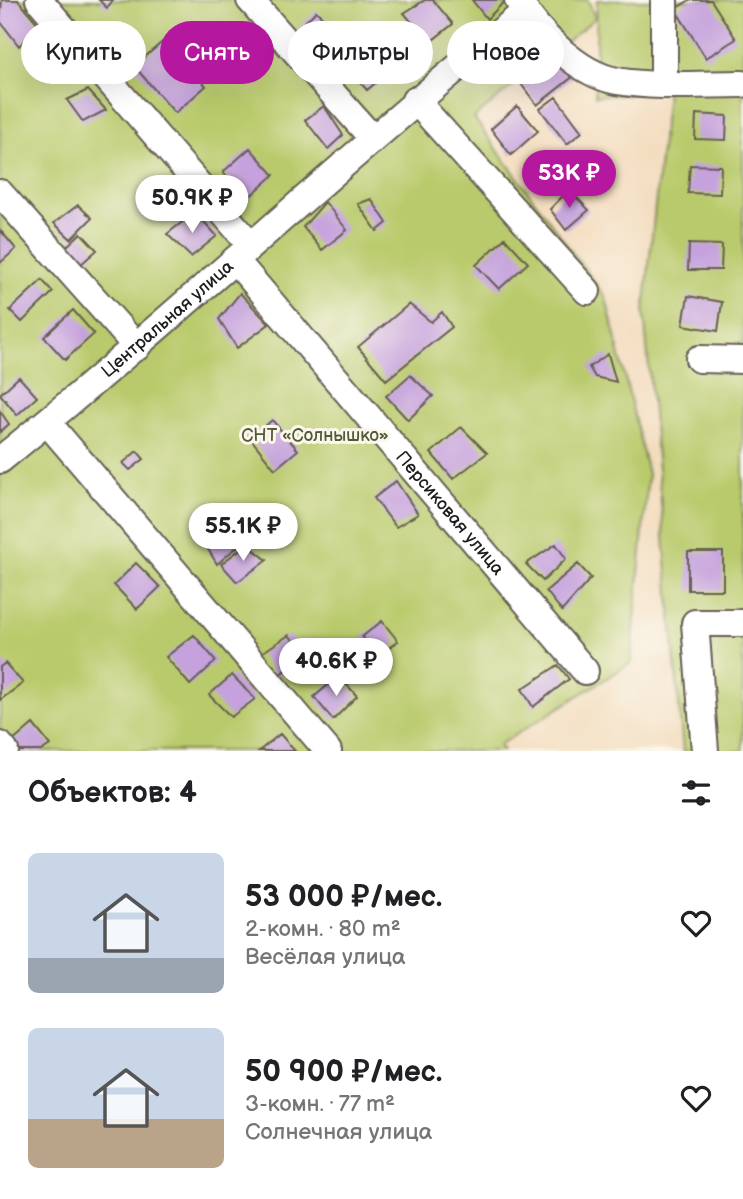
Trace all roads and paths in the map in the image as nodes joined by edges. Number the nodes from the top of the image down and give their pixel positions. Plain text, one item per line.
1 (40, 0) edge
2 (250, 0) edge
3 (664, 0) edge
4 (521, 6) edge
5 (664, 83) junction
6 (743, 84) edge
7 (415, 100) junction
8 (373, 139) junction
9 (0, 193) edge
10 (243, 252) junction
11 (587, 291) dead end
12 (137, 347) junction
13 (699, 359) dead end
14 (743, 360) edge
15 (47, 422) junction
16 (0, 460) edge
17 (743, 623) edge
18 (585, 671) dead end
19 (0, 745) edge
20 (5, 751) edge
21 (328, 751) edge
22 (705, 751) edge

1 - 10 street, Персиковая улица
2 - 8 street
3 - 5 street
4 - 5 street
4 - 7 street, Центральная улица
5 - 6 street
7 - 8 street, Центральная улица
7 - 11 street
8 - 10 street, Центральная улица
9 - 12 street
10 - 12 street, Центральная улица
10 - 18 street, Персиковая улица
12 - 15 street, Центральная улица
13 - 14 street
15 - 16 street, Центральная улица
15 - 21 street
17 - 22 street
19 - 20 street

